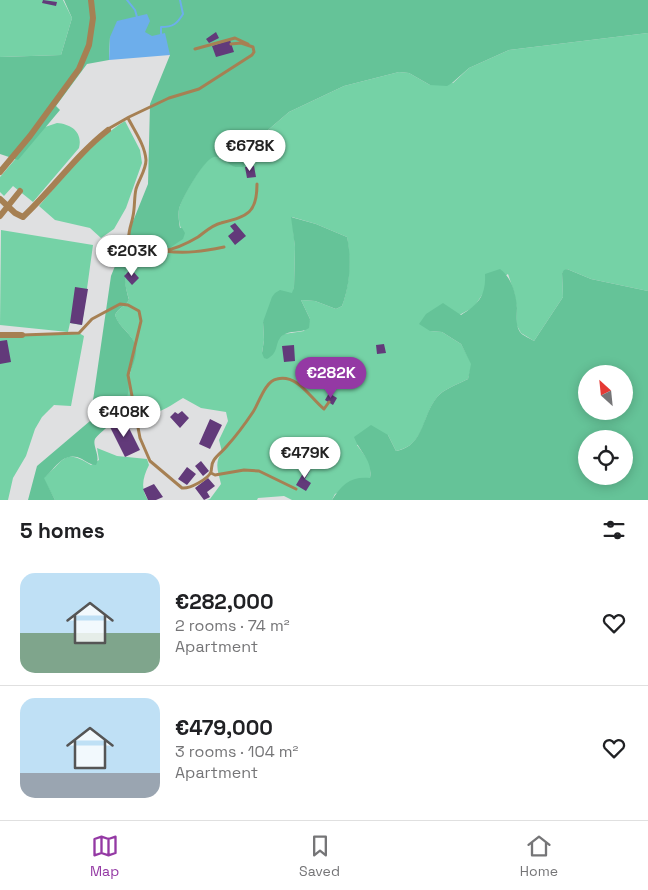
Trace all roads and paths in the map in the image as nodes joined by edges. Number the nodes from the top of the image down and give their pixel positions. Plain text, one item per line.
1 (91, 0) edge
2 (231, 44) dead end
3 (253, 47) junction
4 (195, 49) dead end
5 (128, 118) junction
6 (108, 130) joint
7 (0, 172) edge
8 (257, 184) dead end
9 (20, 191) dead end
10 (0, 199) edge
11 (7, 206) junction
12 (0, 216) edge
13 (224, 247) dead end
14 (162, 251) junction
15 (0, 335) edge
16 (22, 335) joint
17 (329, 402) dead end
18 (211, 473) junction
19 (296, 489) dead end

1 - 7 street
2 - 3 lane
3 - 4 lane
3 - 5 lane
5 - 6 lane
5 - 14 lane
6 - 11 street
8 - 14 lane
9 - 11 street
10 - 11 street
11 - 12 street
13 - 14 lane
15 - 16 street
16 - 18 lane
17 - 18 lane
18 - 19 lane

